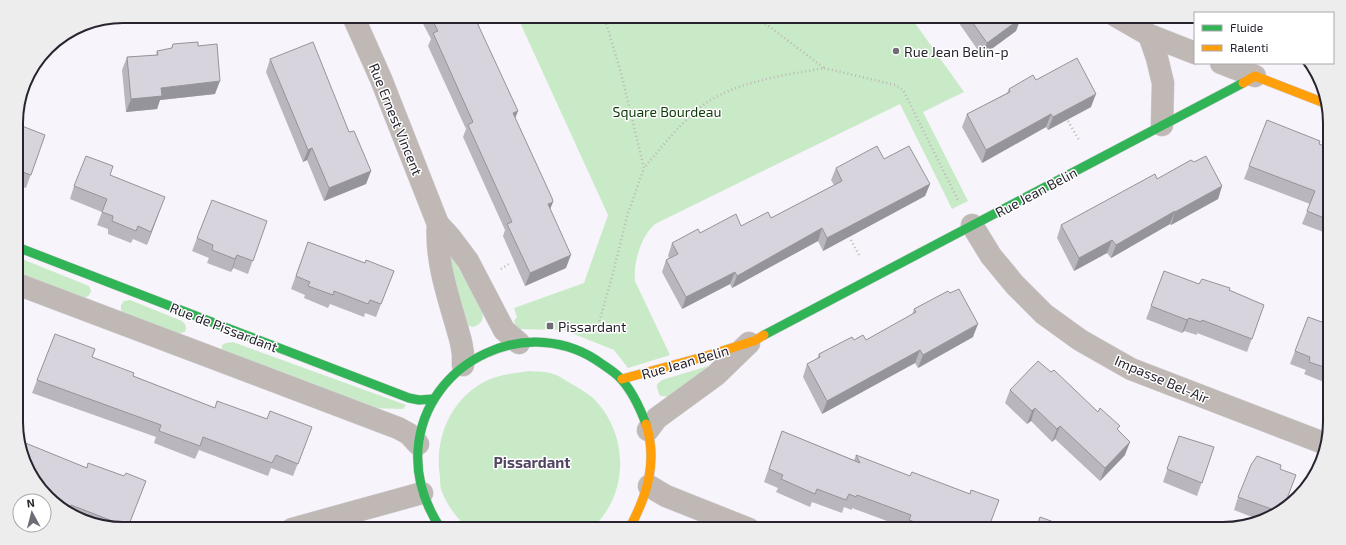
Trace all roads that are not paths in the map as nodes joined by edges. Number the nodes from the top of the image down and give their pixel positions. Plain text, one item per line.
1 (356, 23) edge
2 (1128, 23) edge
3 (1149, 35) junction
4 (1194, 53) edge
5 (1224, 64) edge
6 (1255, 76) junction
7 (1321, 102) edge
8 (1162, 125) junction
9 (438, 224) junction
10 (972, 225) junction
11 (23, 249) edge
12 (23, 286) edge
13 (519, 343) junction
14 (748, 343) junction
15 (463, 365) junction
16 (622, 379) junction
17 (434, 399) junction
18 (648, 430) junction
19 (1321, 442) edge
20 (418, 444) junction
21 (649, 486) junction
22 (422, 493) junction
23 (319, 522) edge
24 (435, 522) edge
25 (633, 522) edge
26 (731, 522) edge

1 - 9 street, Rue Ernest Vincent
2 - 3 street
3 - 4 street
3 - 8 street
5 - 6 street
6 - 7 street
6 - 8 street, Rue Jean Belin
8 - 10 street, Rue Jean Belin
9 - 13 street, Rue Ernest Vincent
9 - 15 street, Rue Ernest Vincent
10 - 14 street, Rue Jean Belin
10 - 19 street, Impasse Bel-Air
11 - 17 street, Rue de Pissardant
12 - 20 street
13 - 15 street
13 - 16 street
14 - 16 street, Rue Jean Belin
14 - 18 street, Rue Jean Belin
15 - 17 street
16 - 18 street
17 - 20 street
18 - 21 street
20 - 22 street
21 - 25 street
21 - 26 street
22 - 23 street
22 - 24 street

